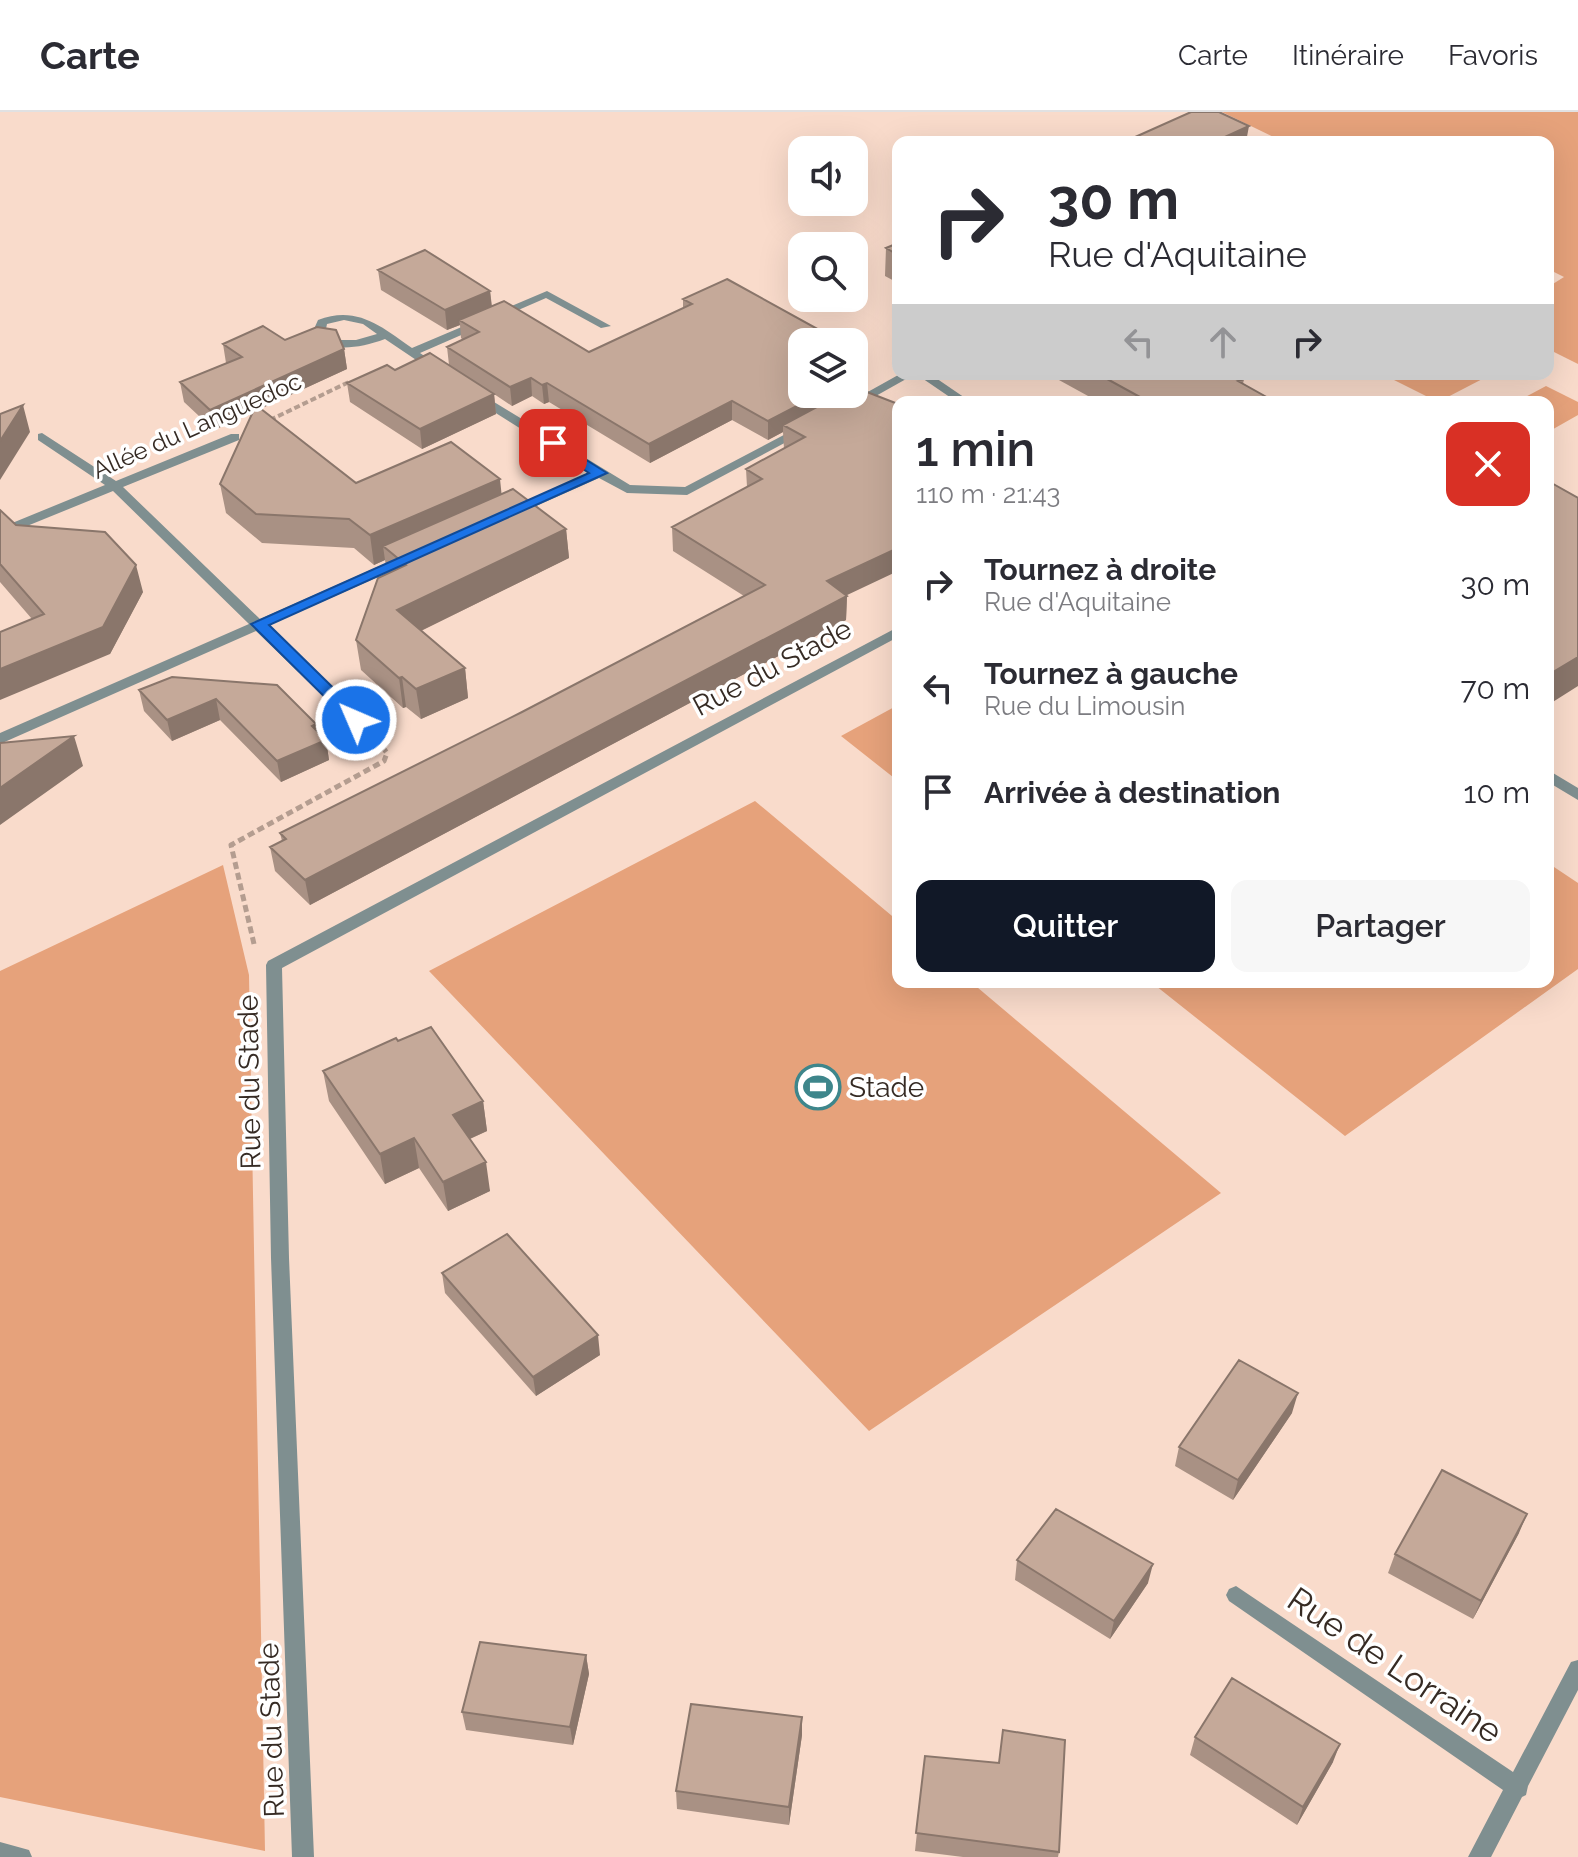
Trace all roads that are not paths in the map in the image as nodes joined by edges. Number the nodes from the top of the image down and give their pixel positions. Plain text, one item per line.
1 (605, 326) dead end
2 (385, 335) junction
3 (410, 353) junction
4 (448, 377) edge
5 (898, 380) edge
6 (931, 380) edge
7 (461, 385) edge
8 (956, 396) edge
9 (841, 410) edge
10 (813, 424) edge
11 (42, 437) dead end
12 (235, 437) road end
13 (600, 473) junction
14 (116, 487) junction
15 (501, 517) edge
16 (0, 533) edge
17 (415, 555) edge
18 (259, 624) junction
19 (892, 634) edge
20 (356, 720) road end
21 (0, 739) edge
22 (1554, 779) edge
23 (1578, 795) edge
24 (1236, 1595) dead end
25 (1578, 1669) edge
26 (1518, 1788) junction
27 (0, 1853) edge
28 (21, 1857) edge
29 (303, 1857) edge
30 (1479, 1857) edge

1 - 3 street
2 - 2 street
2 - 3 street
3 - 4 street
5 - 9 street
6 - 8 street
7 - 13 street
10 - 13 street
11 - 14 street
12 - 14 street, Allée du Languedoc
13 - 15 street
14 - 16 street, Allée du Languedoc
14 - 18 street
17 - 18 street
18 - 20 street
18 - 21 street
19 - 29 street, Rue du Stade
22 - 23 street
24 - 26 street, Rue de Lorraine
25 - 26 street, Rue de Lorraine
26 - 30 street, Rue de Lorraine
27 - 28 street

